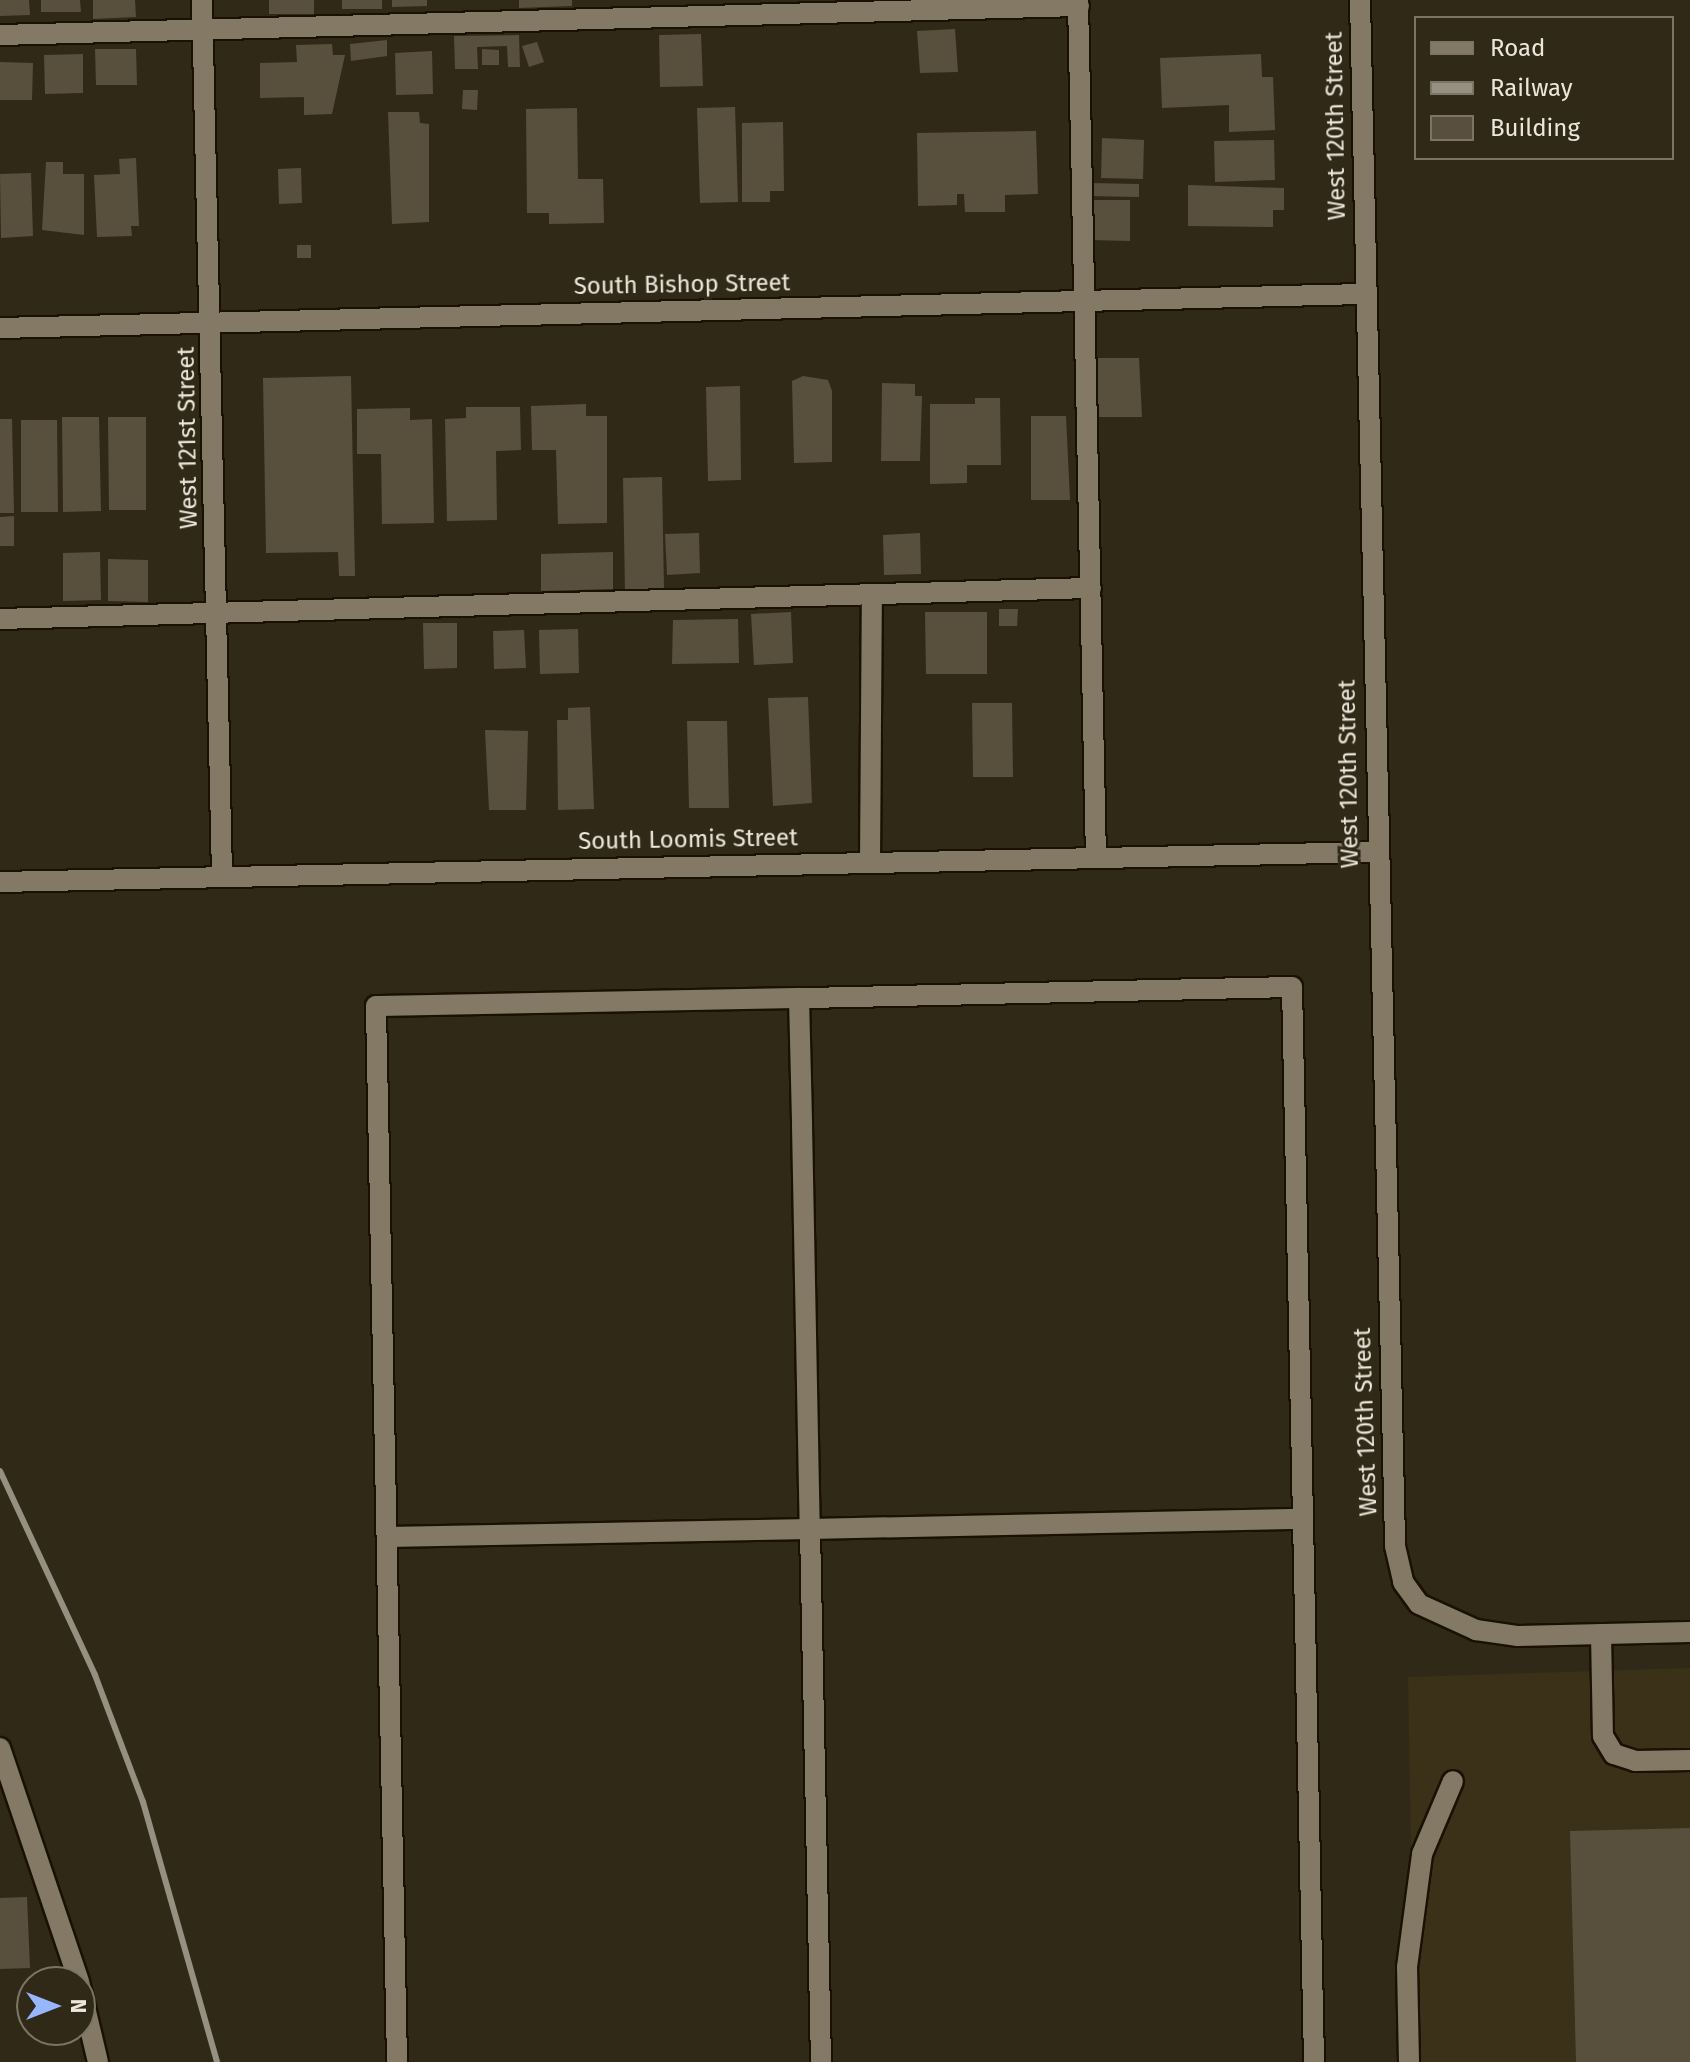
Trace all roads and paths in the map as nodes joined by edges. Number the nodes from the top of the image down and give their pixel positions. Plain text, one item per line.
1 (202, 0) edge
2 (1360, 0) edge
3 (1078, 3) edge
4 (203, 30) junction
5 (0, 35) edge
6 (1365, 294) junction
7 (1085, 301) junction
8 (212, 323) junction
9 (0, 328) edge
10 (1091, 588) junction
11 (872, 595) junction
12 (218, 616) junction
13 (0, 619) edge
14 (1376, 852) junction
15 (1096, 858) junction
16 (870, 863) junction
17 (222, 876) junction
18 (0, 882) edge
19 (799, 998) junction
20 (1303, 1519) junction
21 (810, 1529) junction
22 (387, 1537) junction
23 (1690, 1632) edge
24 (1601, 1634) junction
25 (0, 1748) edge
26 (1690, 1760) edge
27 (1453, 1781) dead end
28 (8, 1787) edge
29 (73, 1966) edge
30 (397, 2062) edge
31 (821, 2062) edge
32 (1314, 2062) edge
33 (1409, 2062) edge

1 - 4 street, West 121st Street
2 - 6 street, West 120th Street
3 - 4 street
3 - 7 street
4 - 5 street
4 - 8 street, West 121st Street
6 - 7 street, South Bishop Street
6 - 14 street, West 120th Street
7 - 8 street, South Bishop Street
7 - 10 street
8 - 9 street, South Bishop Street
8 - 12 street, West 121st Street
10 - 11 street
10 - 15 street
11 - 12 street
11 - 16 street
12 - 13 street
12 - 17 street, West 121st Street
14 - 15 street, South Loomis Street
14 - 24 street, West 120th Street
15 - 16 street, South Loomis Street
16 - 17 street, South Loomis Street
17 - 18 street, South Loomis Street
19 - 20 street
19 - 21 street
19 - 22 street
20 - 21 street
20 - 32 street
21 - 22 street
21 - 31 street
22 - 30 street
23 - 24 street, West 120th Street
24 - 26 street
25 - 28 street
27 - 33 street
28 - 29 street

